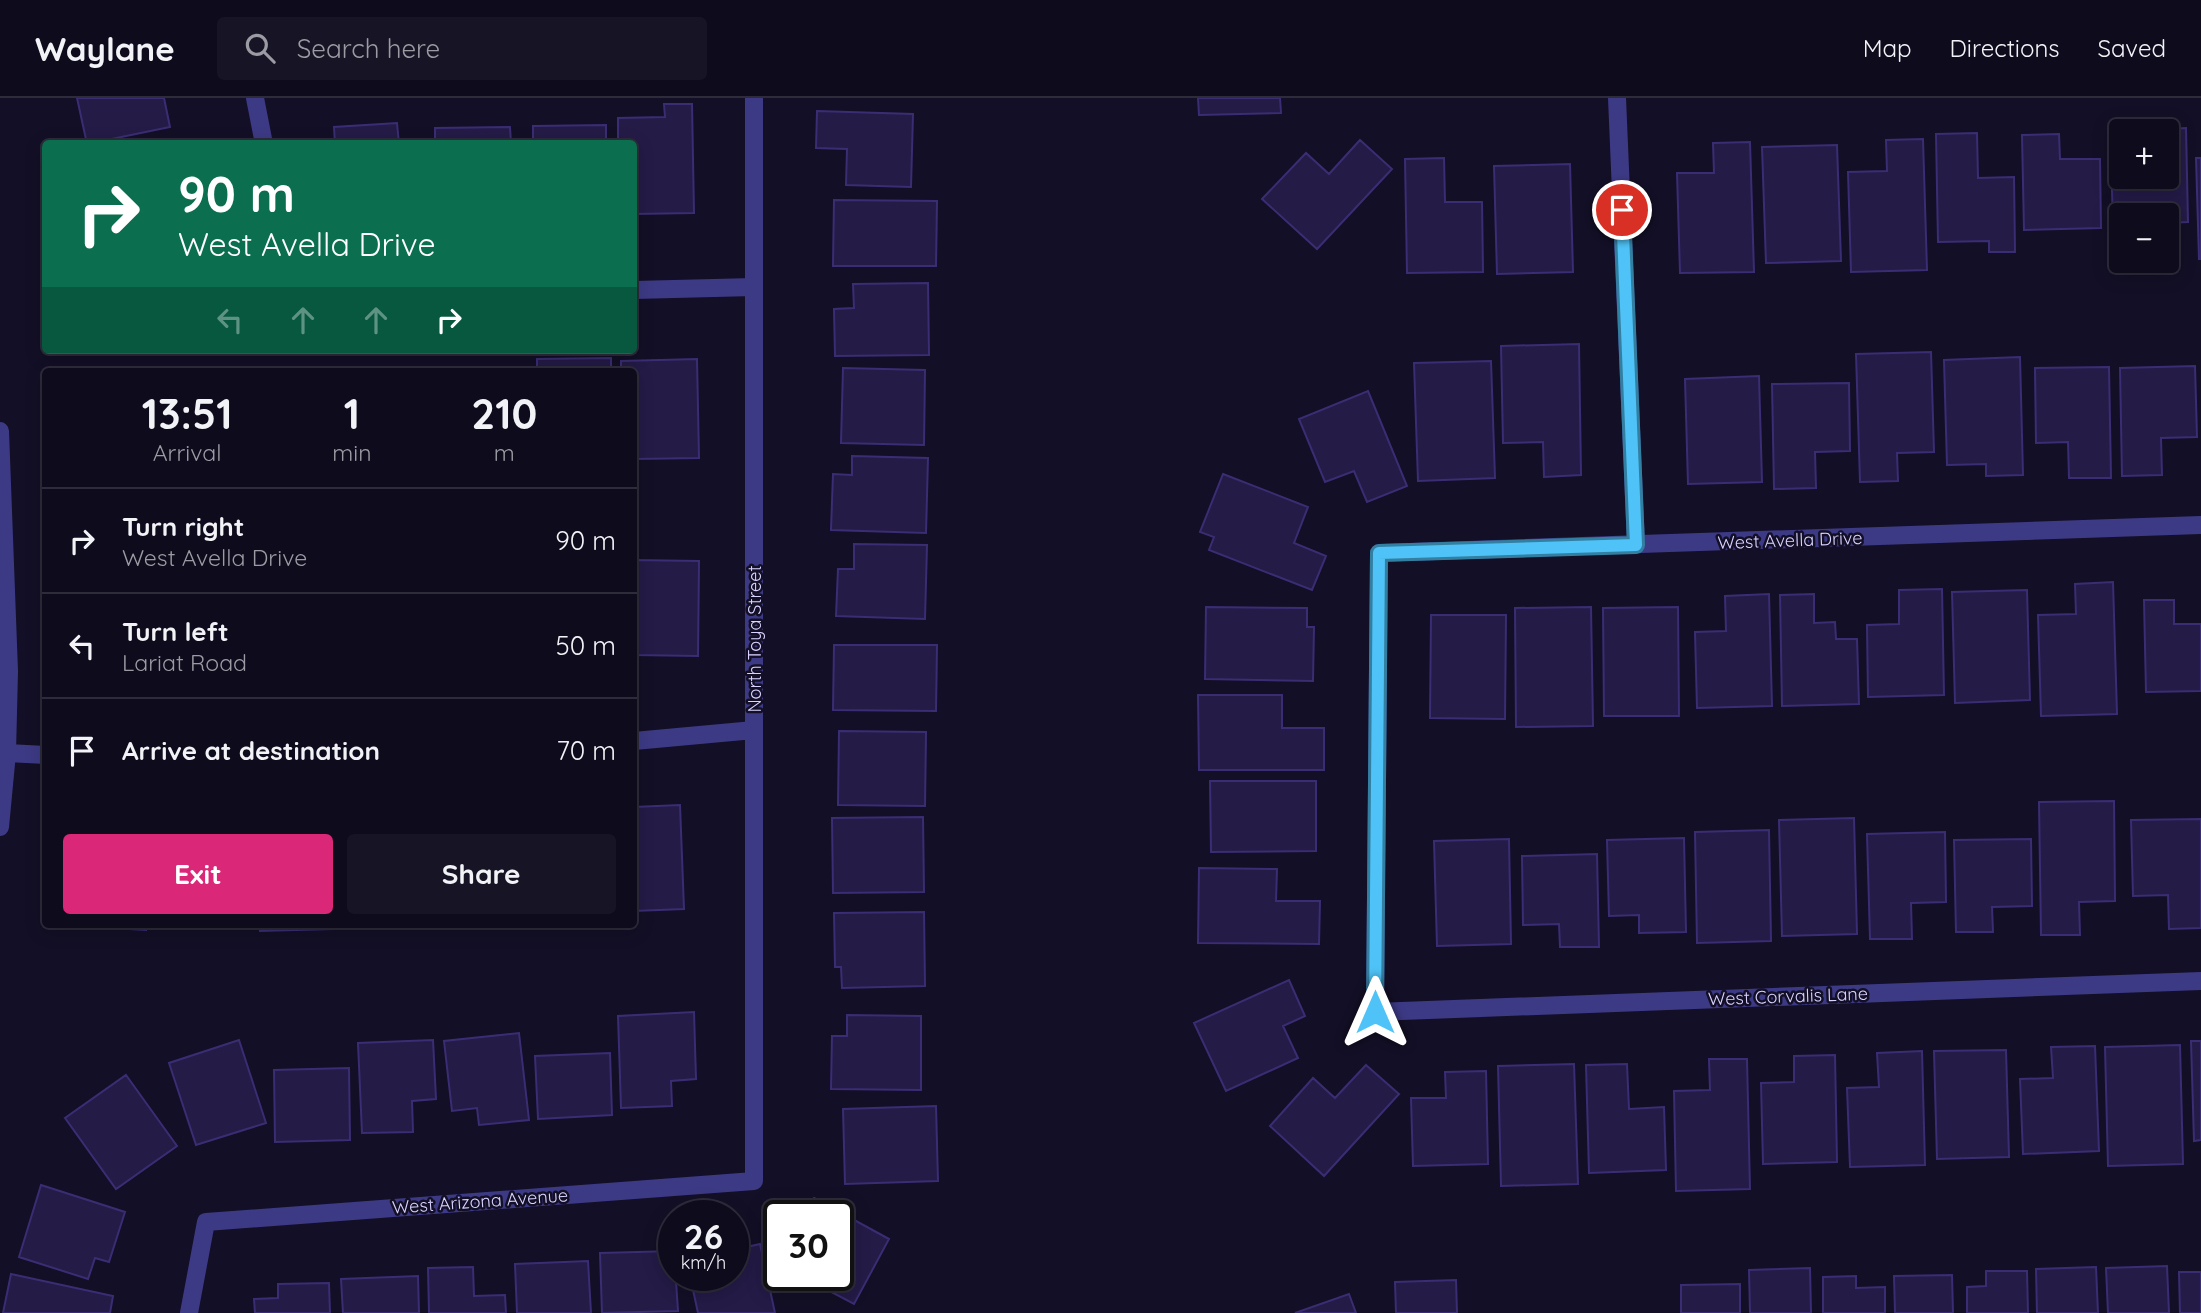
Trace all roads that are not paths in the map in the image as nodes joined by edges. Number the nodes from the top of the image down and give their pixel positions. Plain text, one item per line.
1 (255, 98) edge
2 (754, 98) edge
3 (1617, 98) edge
4 (263, 140) edge
5 (754, 287) junction
6 (637, 290) edge
7 (0, 431) edge
8 (2201, 525) edge
9 (1636, 545) junction
10 (754, 730) junction
11 (637, 741) edge
12 (7, 752) junction
13 (42, 755) edge
14 (0, 827) edge
15 (2201, 981) edge
16 (1375, 1012) joint
17 (754, 1181) joint
18 (189, 1313) edge

1 - 4 street
2 - 5 street, North Toya Street
3 - 9 street
5 - 6 street
5 - 10 street, North Toya Street
7 - 12 street
8 - 9 street, West Avella Drive
9 - 16 street, West Avella Drive
10 - 11 street
10 - 17 street, North Toya Street
12 - 13 street
12 - 14 street
15 - 16 street, West Corvalis Lane
17 - 18 street, West Arizona Avenue

